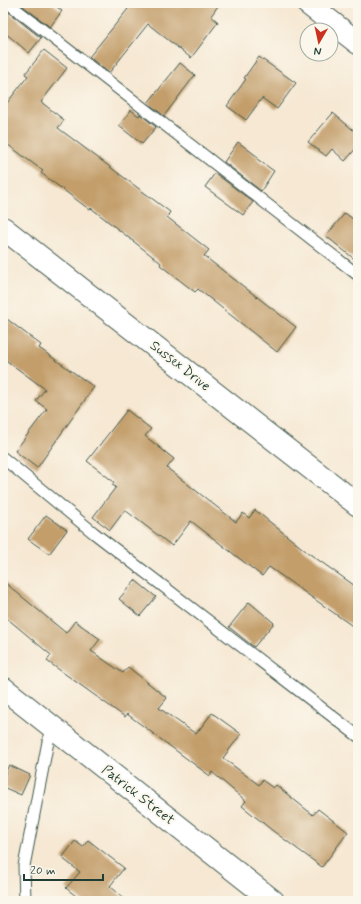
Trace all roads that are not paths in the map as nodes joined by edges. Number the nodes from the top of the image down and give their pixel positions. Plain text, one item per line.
1 (8, 3) edge
2 (307, 3) edge
3 (358, 43) edge
4 (3, 228) edge
5 (358, 275) edge
6 (3, 458) edge
7 (358, 505) edge
8 (3, 688) edge
9 (51, 726) junction
10 (358, 736) edge
11 (26, 901) edge
12 (273, 901) edge

1 - 5 lane
2 - 3 street
4 - 7 street, Sussex Drive
6 - 10 lane
8 - 9 street, Patrick Street
9 - 11 lane
9 - 12 street, Patrick Street

